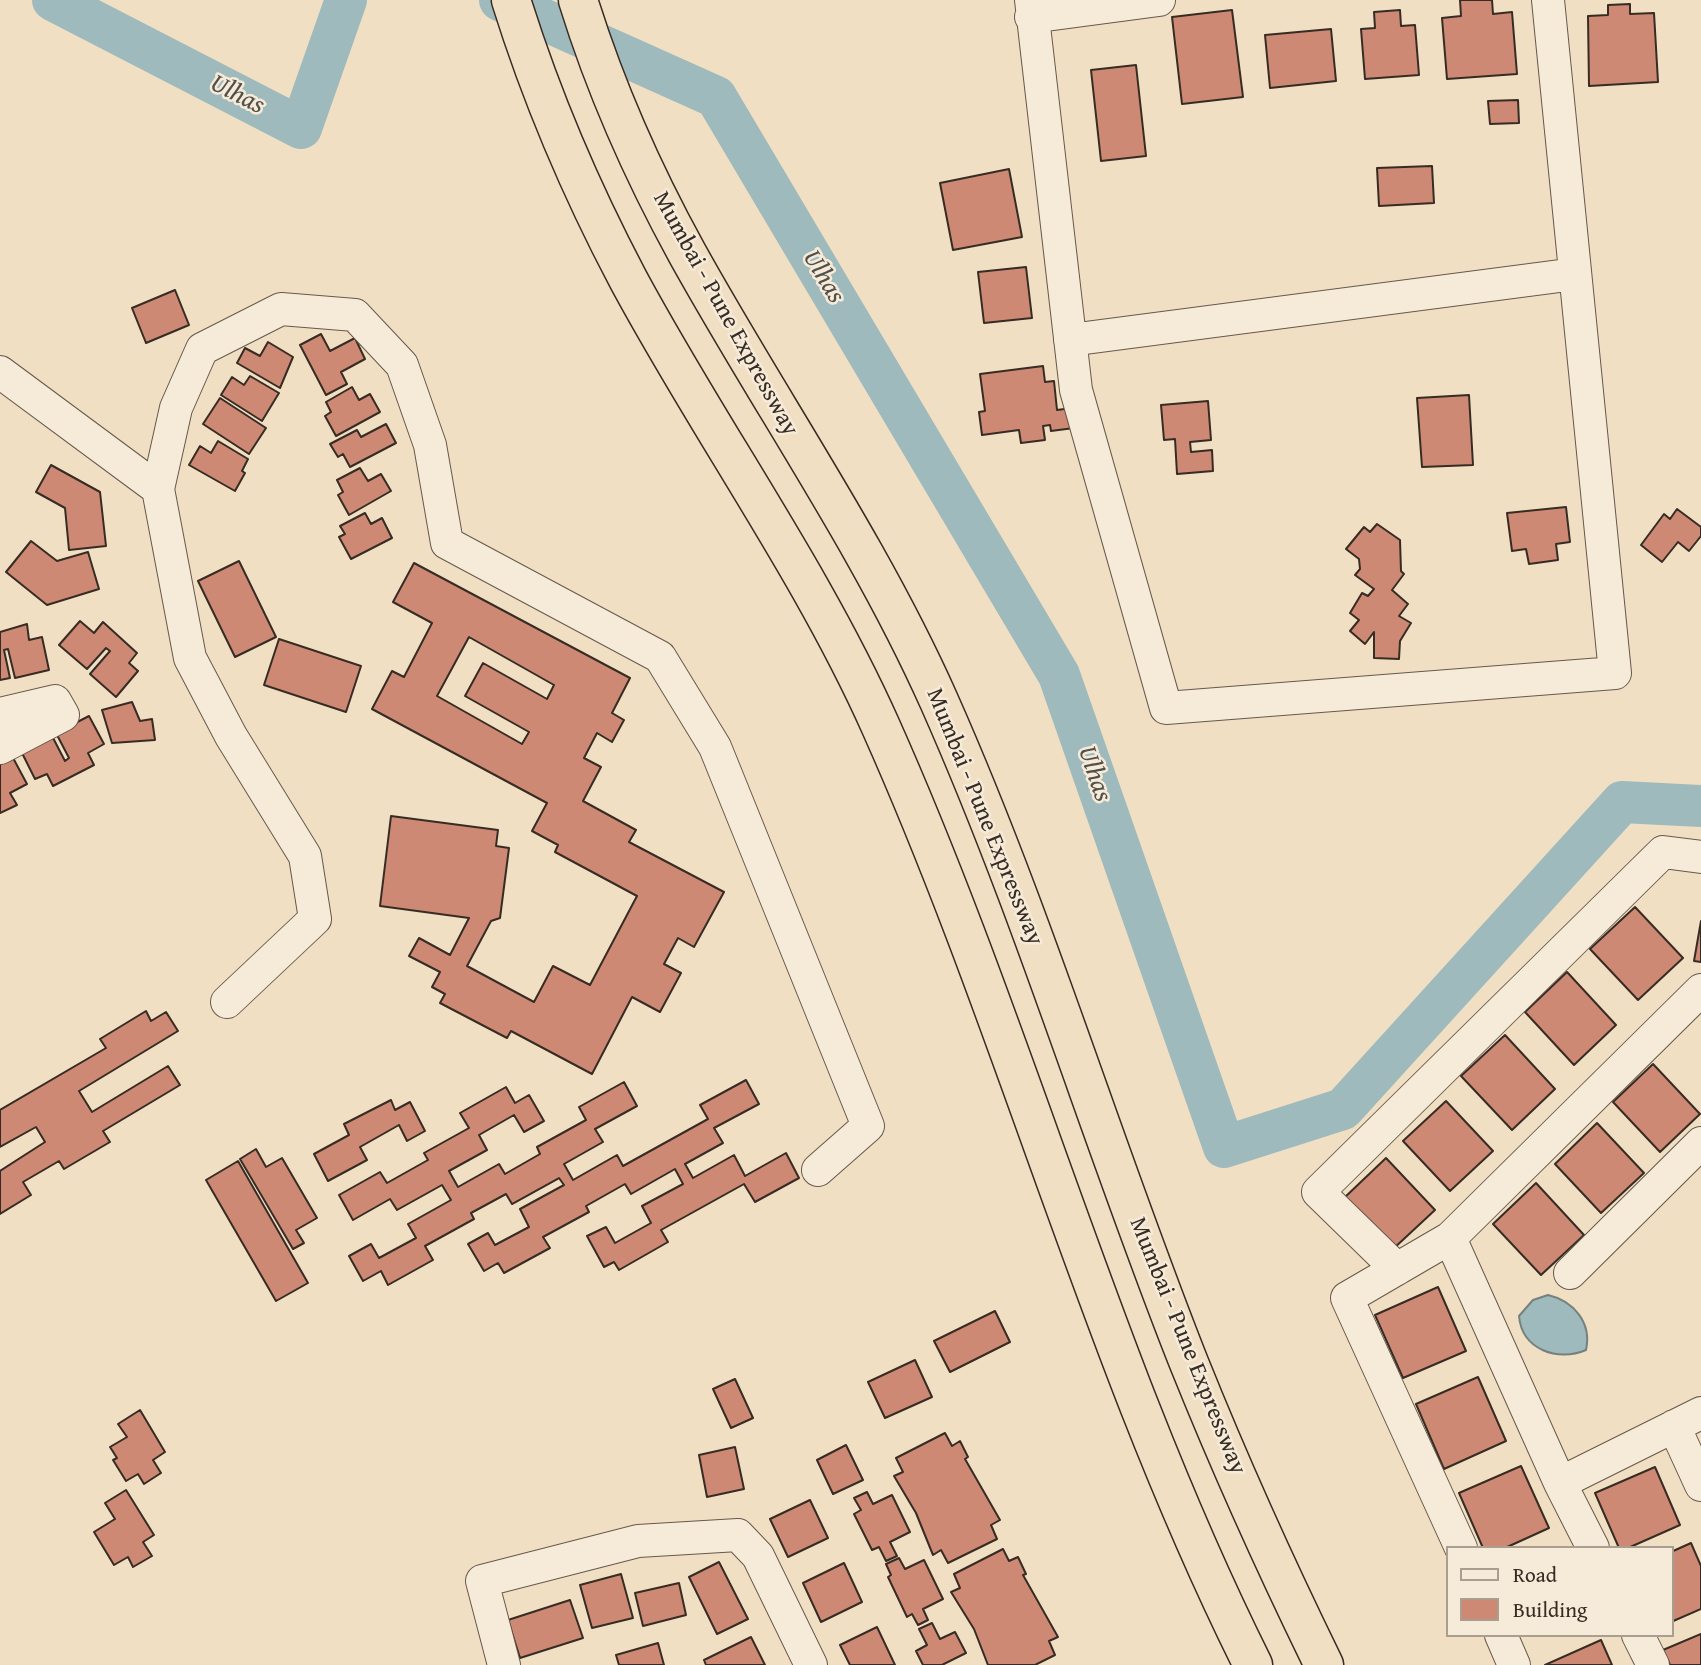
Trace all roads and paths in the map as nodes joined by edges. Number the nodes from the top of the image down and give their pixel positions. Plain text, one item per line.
1 (511, 0) edge
2 (1159, 0) edge
3 (1548, 0) edge
4 (1031, 8) edge
5 (582, 14) edge
6 (1575, 274) junction
7 (1070, 340) junction
8 (0, 372) edge
9 (158, 489) junction
10 (0, 714) edge
11 (0, 748) edge
12 (1701, 857) edge
13 (1701, 990) edge
14 (227, 1002) dead end
15 (1701, 1143) edge
16 (818, 1170) dead end
17 (1450, 1238) junction
18 (1397, 1269) junction
19 (1570, 1273) dead end
20 (1688, 1420) edge
21 (1560, 1483) junction
22 (1701, 1485) edge
23 (1460, 1546) edge
24 (1592, 1546) edge
25 (1502, 1637) edge
26 (1638, 1637) edge
27 (504, 1665) edge
28 (811, 1665) edge
29 (1253, 1665) edge
30 (1324, 1665) edge
31 (1514, 1665) edge
32 (1653, 1665) edge

1 - 29 highway
2 - 4 street
3 - 6 street
4 - 7 street
5 - 30 highway, Mumbai - Pune Expressway
6 - 7 street
6 - 7 street
8 - 9 street
9 - 14 street
9 - 16 street
10 - 11 street
12 - 18 street
13 - 17 street
15 - 19 street
17 - 18 street
17 - 21 street
18 - 23 street
20 - 21 street
20 - 22 street
21 - 24 street
25 - 31 street
26 - 32 street
27 - 28 street

